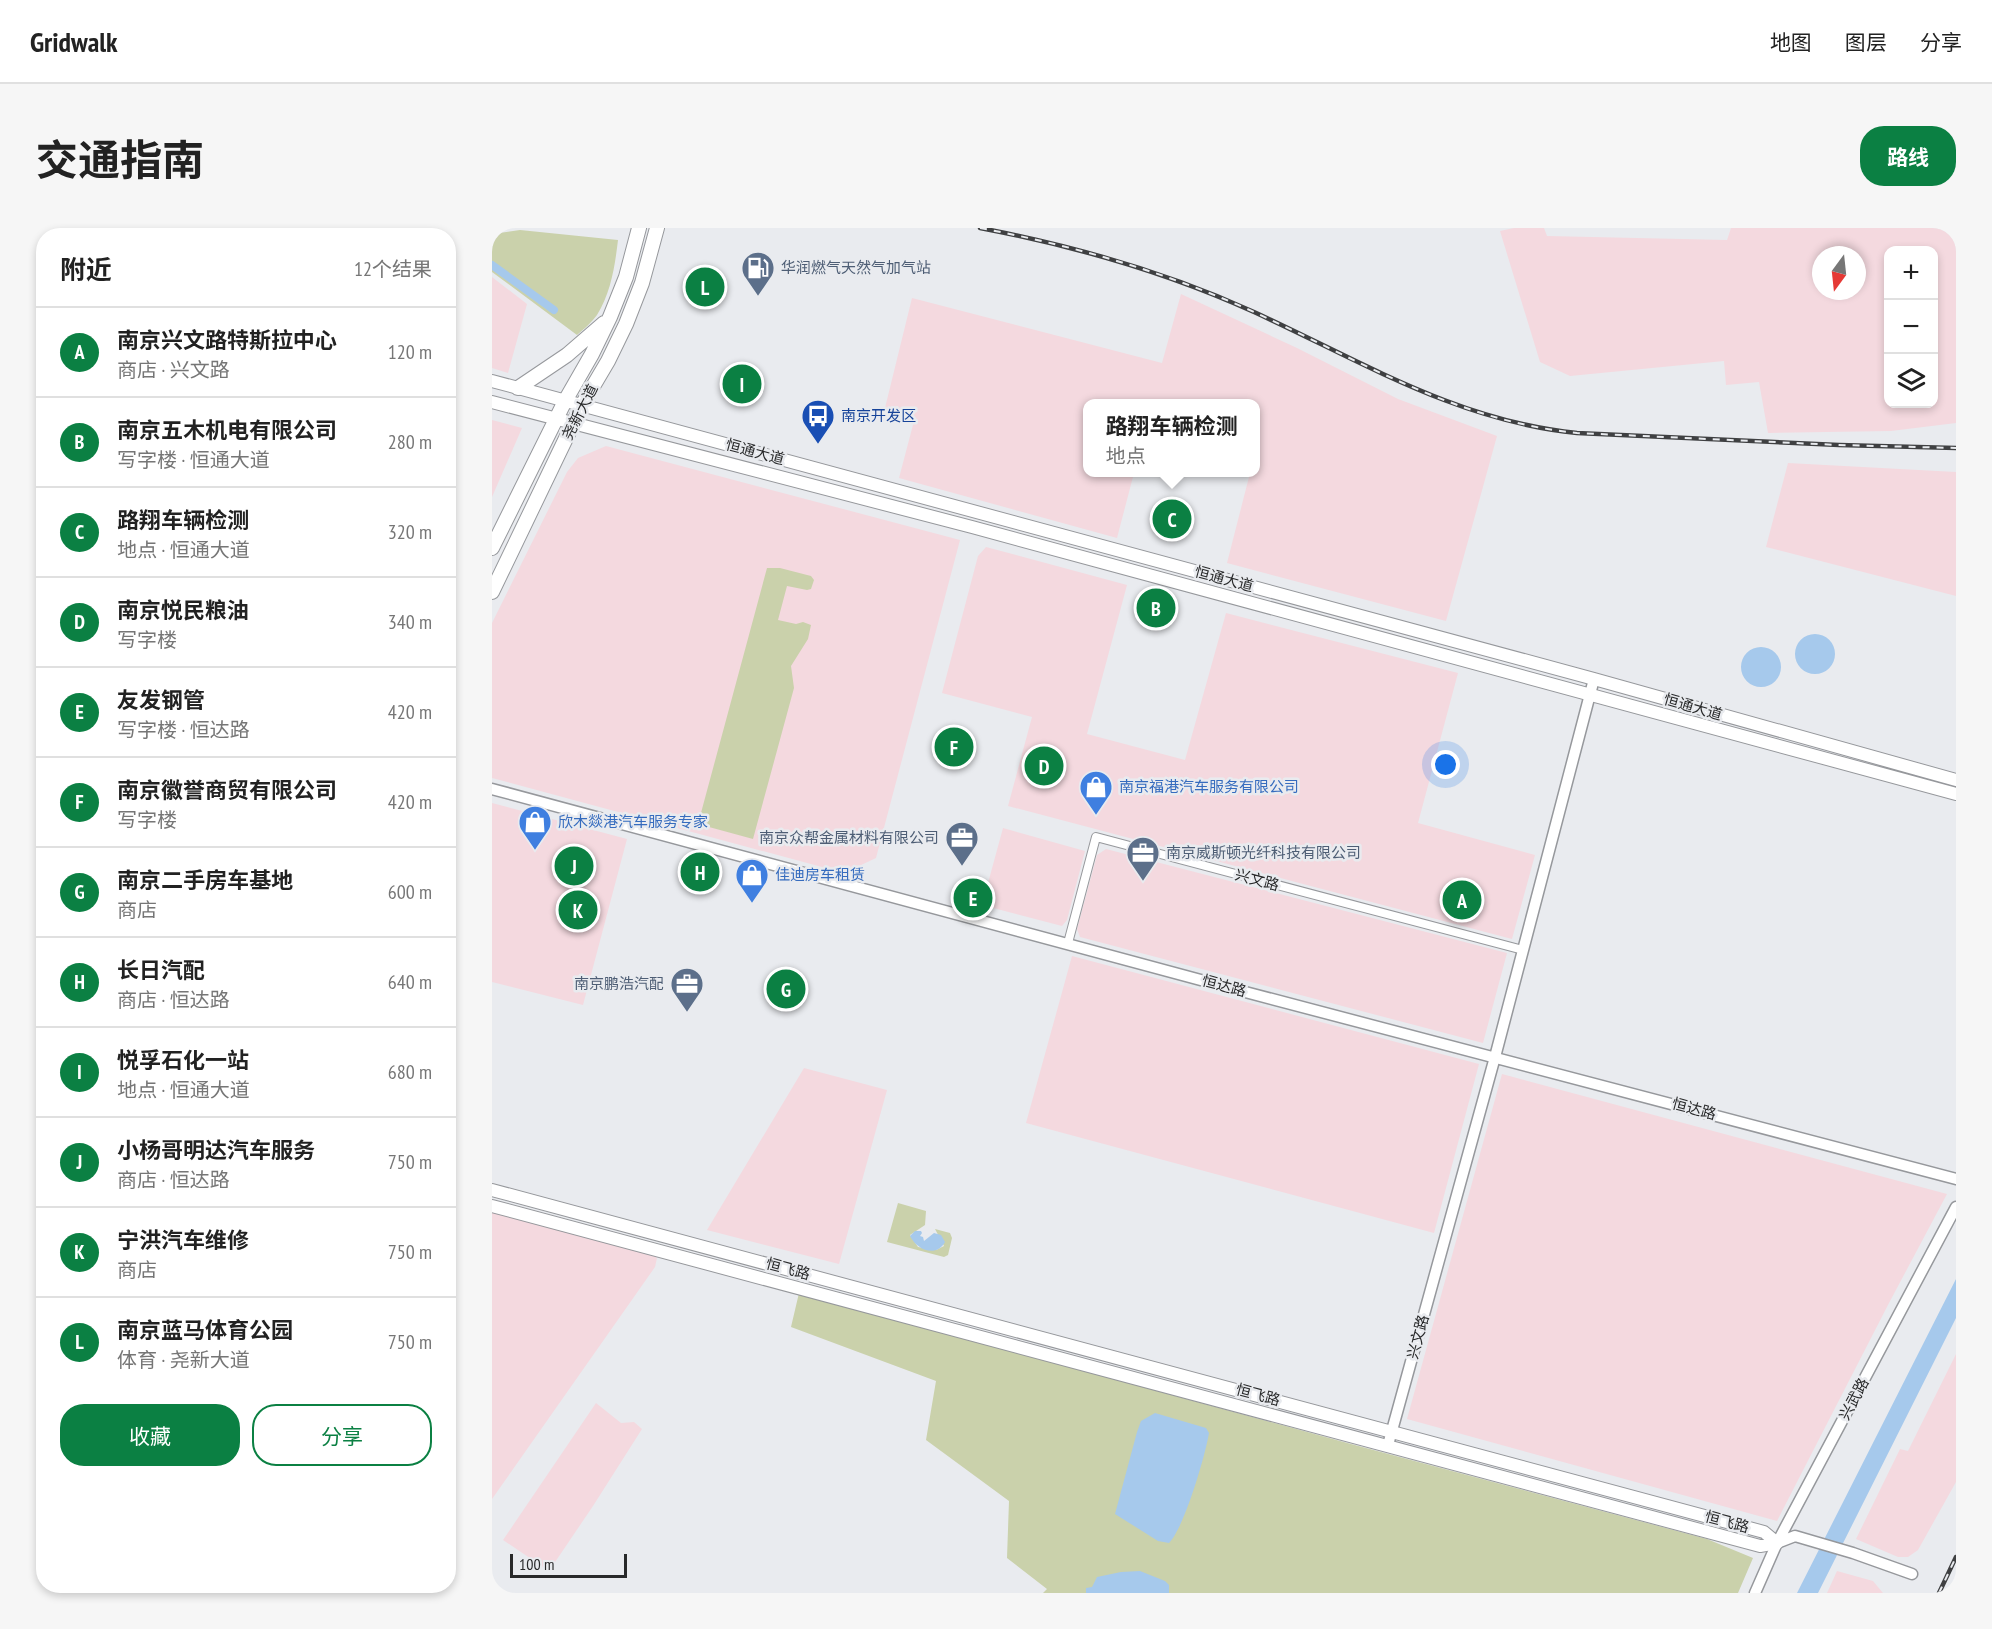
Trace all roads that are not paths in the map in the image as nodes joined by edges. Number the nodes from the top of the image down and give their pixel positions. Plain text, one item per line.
1 (639, 228) edge
2 (657, 228) edge
3 (610, 317) junction
4 (492, 381) edge
5 (518, 388) junction
6 (565, 401) junction
7 (492, 402) edge
8 (582, 405) junction
9 (556, 419) junction
10 (574, 424) junction
11 (492, 548) edge
12 (492, 592) edge
13 (1594, 679) junction
14 (1590, 695) junction
15 (1956, 780) edge
16 (492, 789) edge
17 (1956, 794) edge
18 (1068, 943) junction
19 (1523, 950) junction
20 (1496, 1057) junction
21 (1956, 1179) edge
22 (492, 1190) edge
23 (492, 1206) edge
24 (1956, 1207) edge
25 (1392, 1431) junction
26 (1388, 1445) junction
27 (1778, 1543) junction
28 (1912, 1574) dead end
29 (1755, 1593) edge

1 - 3 main road, 尧新大道
2 - 8 main road, 尧新大道
3 - 5 main road
3 - 6 main road, 尧新大道
4 - 5 main road, 恒通大道
5 - 6 main road, 恒通大道
6 - 8 main road, 恒通大道
6 - 9 main road, 尧新大道
7 - 9 main road, 恒通大道
8 - 10 main road, 尧新大道
8 - 13 main road, 恒通大道
9 - 10 main road, 恒通大道
9 - 11 main road, 尧新大道
10 - 12 main road, 尧新大道
10 - 14 main road, 恒通大道
13 - 14 street, 兴文路
13 - 15 main road, 恒通大道
14 - 17 main road, 恒通大道
14 - 19 street, 兴文路
16 - 18 street, 恒达路
18 - 19 street, 兴文路
18 - 20 street, 恒达路
19 - 20 street, 兴文路
20 - 21 street, 恒达路
20 - 25 street, 兴文路
22 - 25 main road, 恒飞路
23 - 26 main road, 恒飞路
24 - 27 street, 兴武路
25 - 26 street, 兴文路
25 - 27 main road, 恒飞路
26 - 27 main road, 恒飞路
27 - 28 street
27 - 29 street, 兴武路

